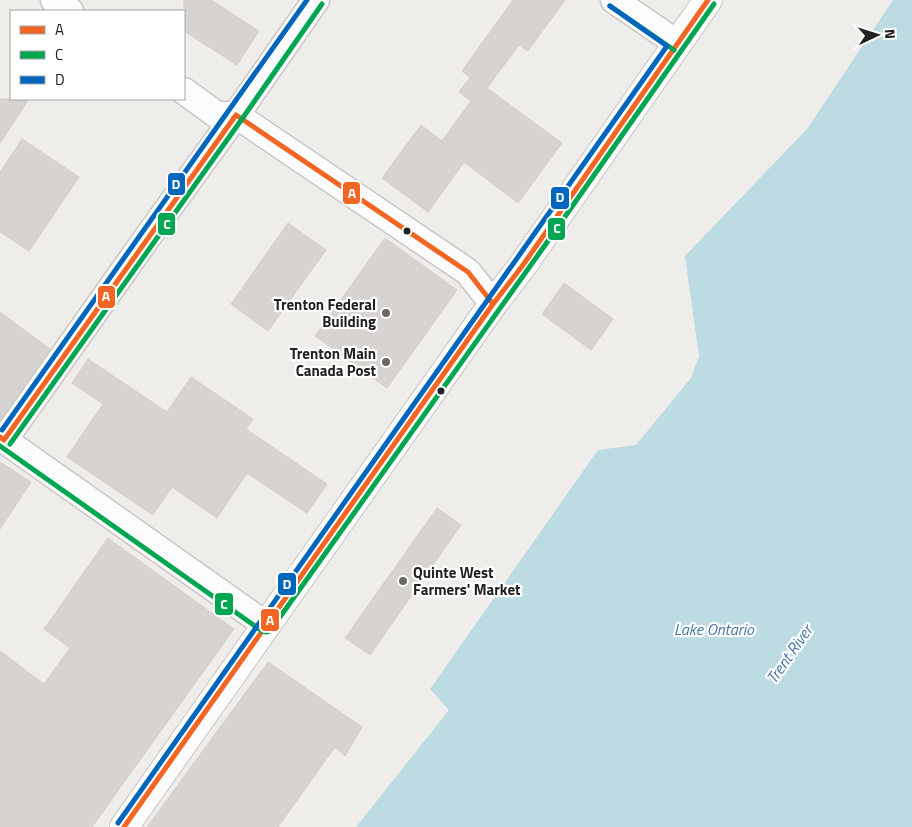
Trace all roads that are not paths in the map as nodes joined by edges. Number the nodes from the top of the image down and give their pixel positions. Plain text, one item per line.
1 (54, 0) edge
2 (316, 0) edge
3 (614, 0) edge
4 (708, 0) edge
5 (69, 10) edge
6 (678, 44) junction
7 (185, 92) edge
8 (236, 115) junction
9 (493, 304) junction
10 (2, 439) edge
11 (266, 625) junction
12 (124, 827) edge

1 - 5 street
2 - 8 street
3 - 6 street
4 - 6 street
6 - 9 street
7 - 8 street
8 - 9 street
8 - 10 street
9 - 11 street
10 - 11 street
11 - 12 street

